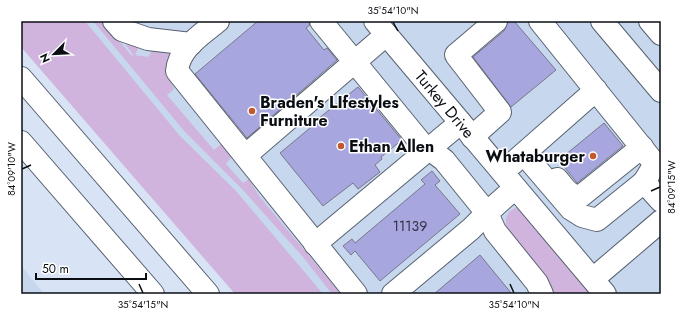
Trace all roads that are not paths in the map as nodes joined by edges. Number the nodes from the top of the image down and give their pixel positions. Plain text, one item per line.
1 (114, 21) edge
2 (218, 21) edge
3 (321, 21) edge
4 (496, 21) edge
5 (540, 21) edge
6 (602, 21) edge
7 (380, 28) edge
8 (190, 44) junction
9 (356, 62) junction
10 (21, 78) edge
11 (596, 90) junction
12 (660, 92) edge
13 (466, 130) junction
14 (21, 142) edge
15 (642, 147) junction
16 (429, 149) junction
17 (527, 151) junction
18 (246, 155) junction
19 (508, 180) junction
20 (644, 182) junction
21 (661, 201) edge
22 (486, 212) junction
23 (661, 222) edge
24 (315, 244) junction
25 (599, 287) edge
26 (153, 294) edge
27 (208, 294) edge
28 (356, 294) edge
29 (393, 294) edge
30 (542, 294) edge

1 - 8 main road
2 - 8 main road
3 - 9 main road
4 - 13 main road
5 - 11 main road
6 - 12 main road
7 - 9 main road
7 - 13 main road, Turkey Drive
8 - 18 main road
9 - 16 main road
9 - 18 main road
10 - 27 main road
11 - 15 main road
11 - 17 main road
13 - 16 main road
13 - 19 main road, Turkey Drive
14 - 26 main road
15 - 17 main road
15 - 20 main road
16 - 22 main road
16 - 24 main road
17 - 19 main road
17 - 20 main road
18 - 24 main road
19 - 22 main road
19 - 25 main road, Turkey Drive
20 - 21 main road
22 - 29 main road
22 - 30 main road
23 - 25 main road
24 - 28 main road

